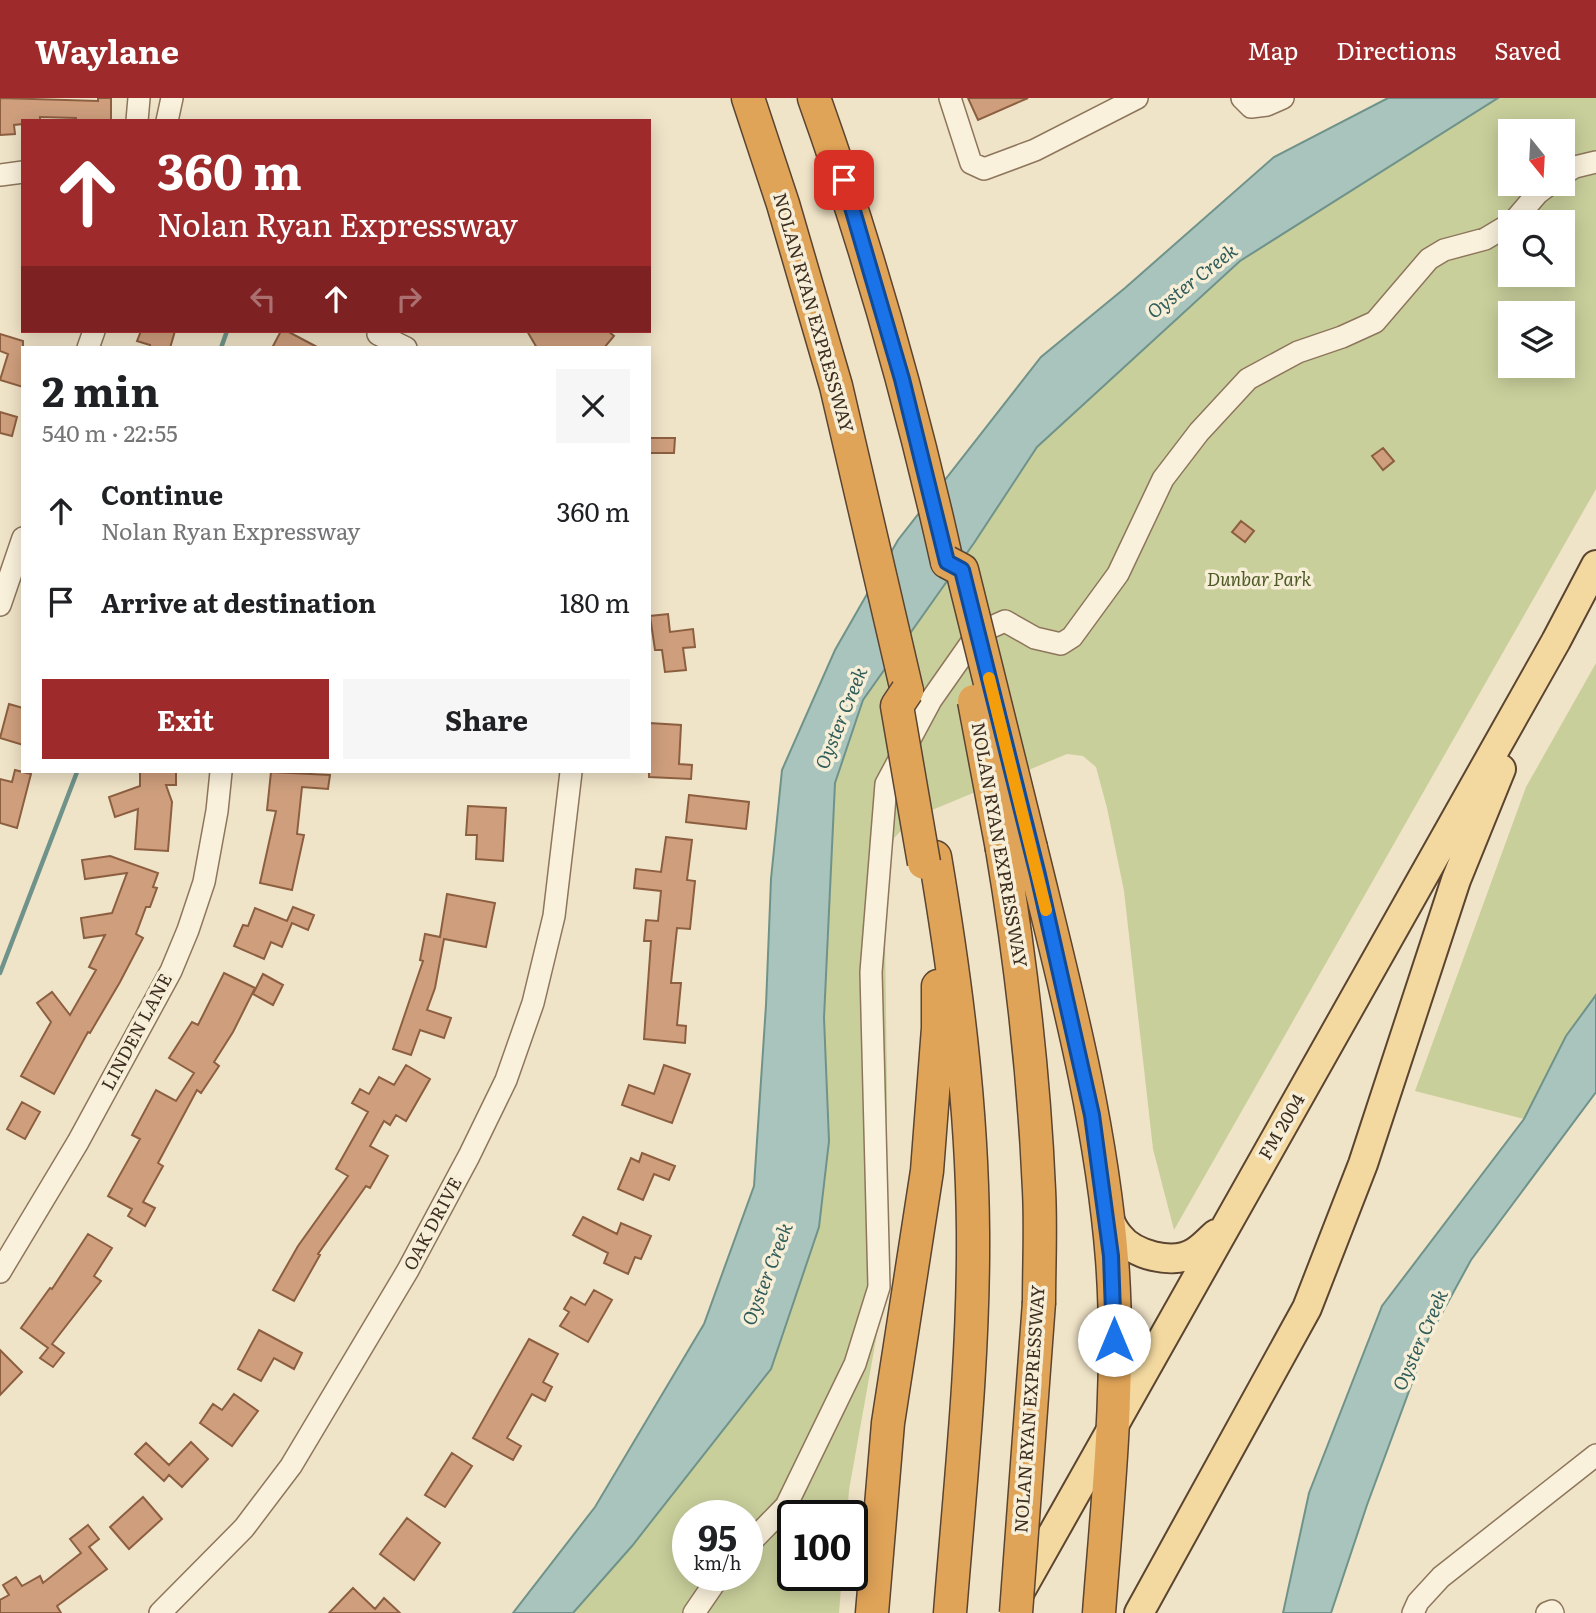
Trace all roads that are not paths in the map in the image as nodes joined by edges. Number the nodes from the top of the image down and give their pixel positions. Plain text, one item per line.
1 (139, 98) edge
2 (172, 98) edge
3 (748, 98) edge
4 (814, 98) edge
5 (950, 98) edge
6 (1137, 98) edge
7 (1242, 98) edge
8 (1283, 98) edge
9 (136, 119) edge
10 (167, 119) edge
11 (1596, 162) edge
12 (1575, 167) edge
13 (21, 172) edge
14 (0, 175) edge
15 (1535, 196) edge
16 (1523, 210) edge
17 (1498, 231) edge
18 (376, 338) edge
19 (400, 346) edge
20 (21, 544) edge
21 (1596, 565) edge
22 (0, 605) edge
23 (1556, 641) junction
24 (221, 773) edge
25 (571, 773) edge
26 (1017, 849) junction
27 (930, 860) junction
28 (1107, 1215) junction
29 (1226, 1225) junction
30 (0, 1272) edge
31 (1113, 1428) junction
32 (1596, 1455) edge
33 (763, 1530) edge
34 (709, 1591) edge
35 (160, 1613) edge
36 (694, 1613) edge
37 (872, 1613) edge
38 (950, 1613) edge
39 (1008, 1613) edge
40 (1016, 1613) edge
41 (1099, 1613) edge
42 (1139, 1613) edge
43 (1413, 1613) edge
44 (1548, 1613) edge
45 (1553, 1613) edge

1 - 9 street
2 - 10 street
3 - 27 highway, NOLAN RYAN EXPRESSWAY, bridge
4 - 26 highway, bridge
5 - 6 street
7 - 8 street
11 - 12 street
13 - 14 street
15 - 16 street
17 - 33 street
18 - 19 street
20 - 22 street
21 - 23 main road, FM 2004 / FM 2004
23 - 29 main road, FM 2004 / FM 2004
23 - 42 main road, FM 2004 / FM 2004
24 - 30 street, LINDEN LANE
25 - 35 street, OAK DRIVE
26 - 28 highway
26 - 40 highway, NOLAN RYAN EXPRESSWAY, bridge
27 - 37 highway
27 - 38 highway
28 - 29 main road
28 - 31 highway
29 - 31 main road, FM 2004 / FM 2004
31 - 39 main road, FM 2004 / FM 2004
31 - 41 highway
32 - 43 street
34 - 36 street
44 - 45 street

